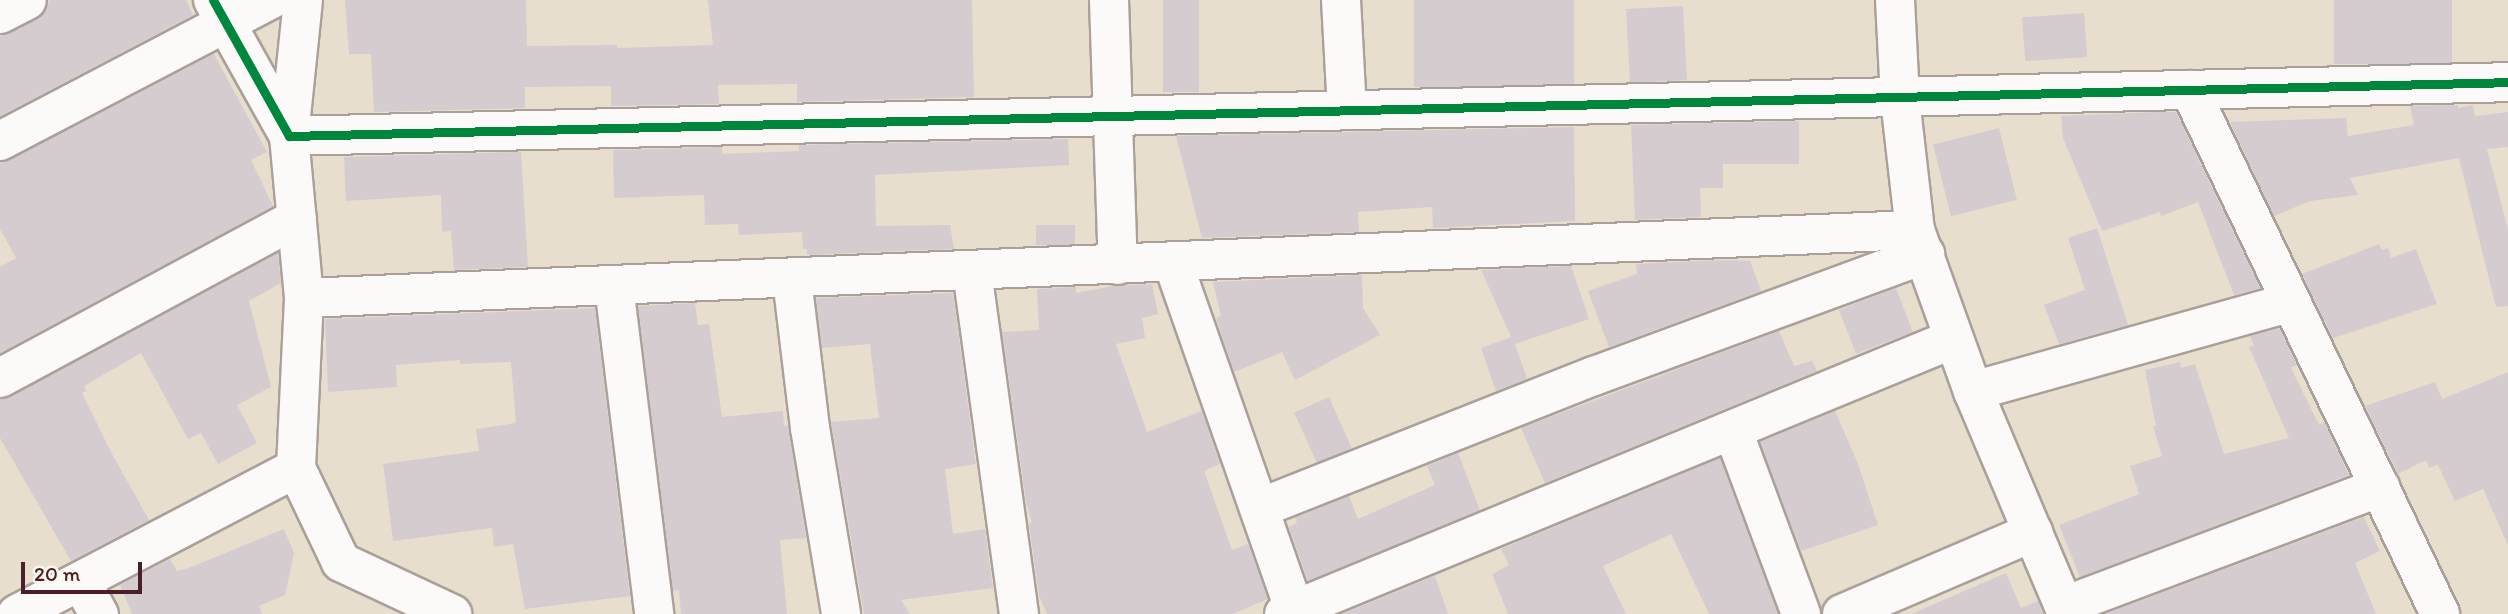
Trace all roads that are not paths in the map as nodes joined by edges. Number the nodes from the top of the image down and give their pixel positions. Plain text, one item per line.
1 (27, 0) edge
2 (270, 0) edge
3 (303, 0) edge
4 (1109, 0) edge
5 (1341, 0) edge
6 (1895, 0) edge
7 (220, 11) edge
8 (0, 14) edge
9 (2508, 82) edge
10 (2190, 90) junction
11 (1900, 99) junction
12 (1347, 110) junction
13 (1113, 116) junction
14 (289, 136) junction
15 (0, 141) edge
16 (297, 218) junction
17 (1920, 242) junction
18 (1173, 263) junction
19 (1118, 265) junction
20 (972, 271) junction
21 (792, 279) junction
22 (614, 285) junction
23 (304, 298) junction
24 (2291, 302) junction
25 (1953, 339) junction
26 (0, 378) edge
27 (1973, 391) junction
28 (1733, 430) junction
29 (296, 468) junction
30 (2380, 487) junction
31 (1260, 508) junction
32 (2033, 532) junction
33 (90, 598) edge
34 (2065, 610) edge
35 (1292, 613) edge
36 (18, 614) edge
37 (452, 614) edge
38 (654, 614) edge
39 (841, 614) edge
40 (1019, 614) edge
41 (1801, 614) edge
42 (1842, 614) edge
43 (2440, 614) edge

1 - 8 street
2 - 7 street
3 - 14 street
4 - 13 street
5 - 12 street
6 - 11 street
7 - 14 street
7 - 15 street
9 - 10 street
10 - 11 street
10 - 24 street
11 - 12 street
11 - 17 street
12 - 13 street
13 - 14 street
13 - 19 street
14 - 16 street
16 - 23 street
16 - 26 street
17 - 18 street
17 - 25 street
17 - 31 street
18 - 19 street
18 - 31 street
19 - 20 street
20 - 21 street
20 - 40 street
21 - 22 street
21 - 39 street
22 - 23 street
22 - 38 street
23 - 29 street
24 - 27 street
24 - 30 street
25 - 27 street
25 - 28 street
27 - 32 street
28 - 35 street
28 - 41 street
29 - 33 street
29 - 37 street
30 - 34 street
30 - 43 street
31 - 35 street
32 - 34 street
32 - 42 street
33 - 36 street

